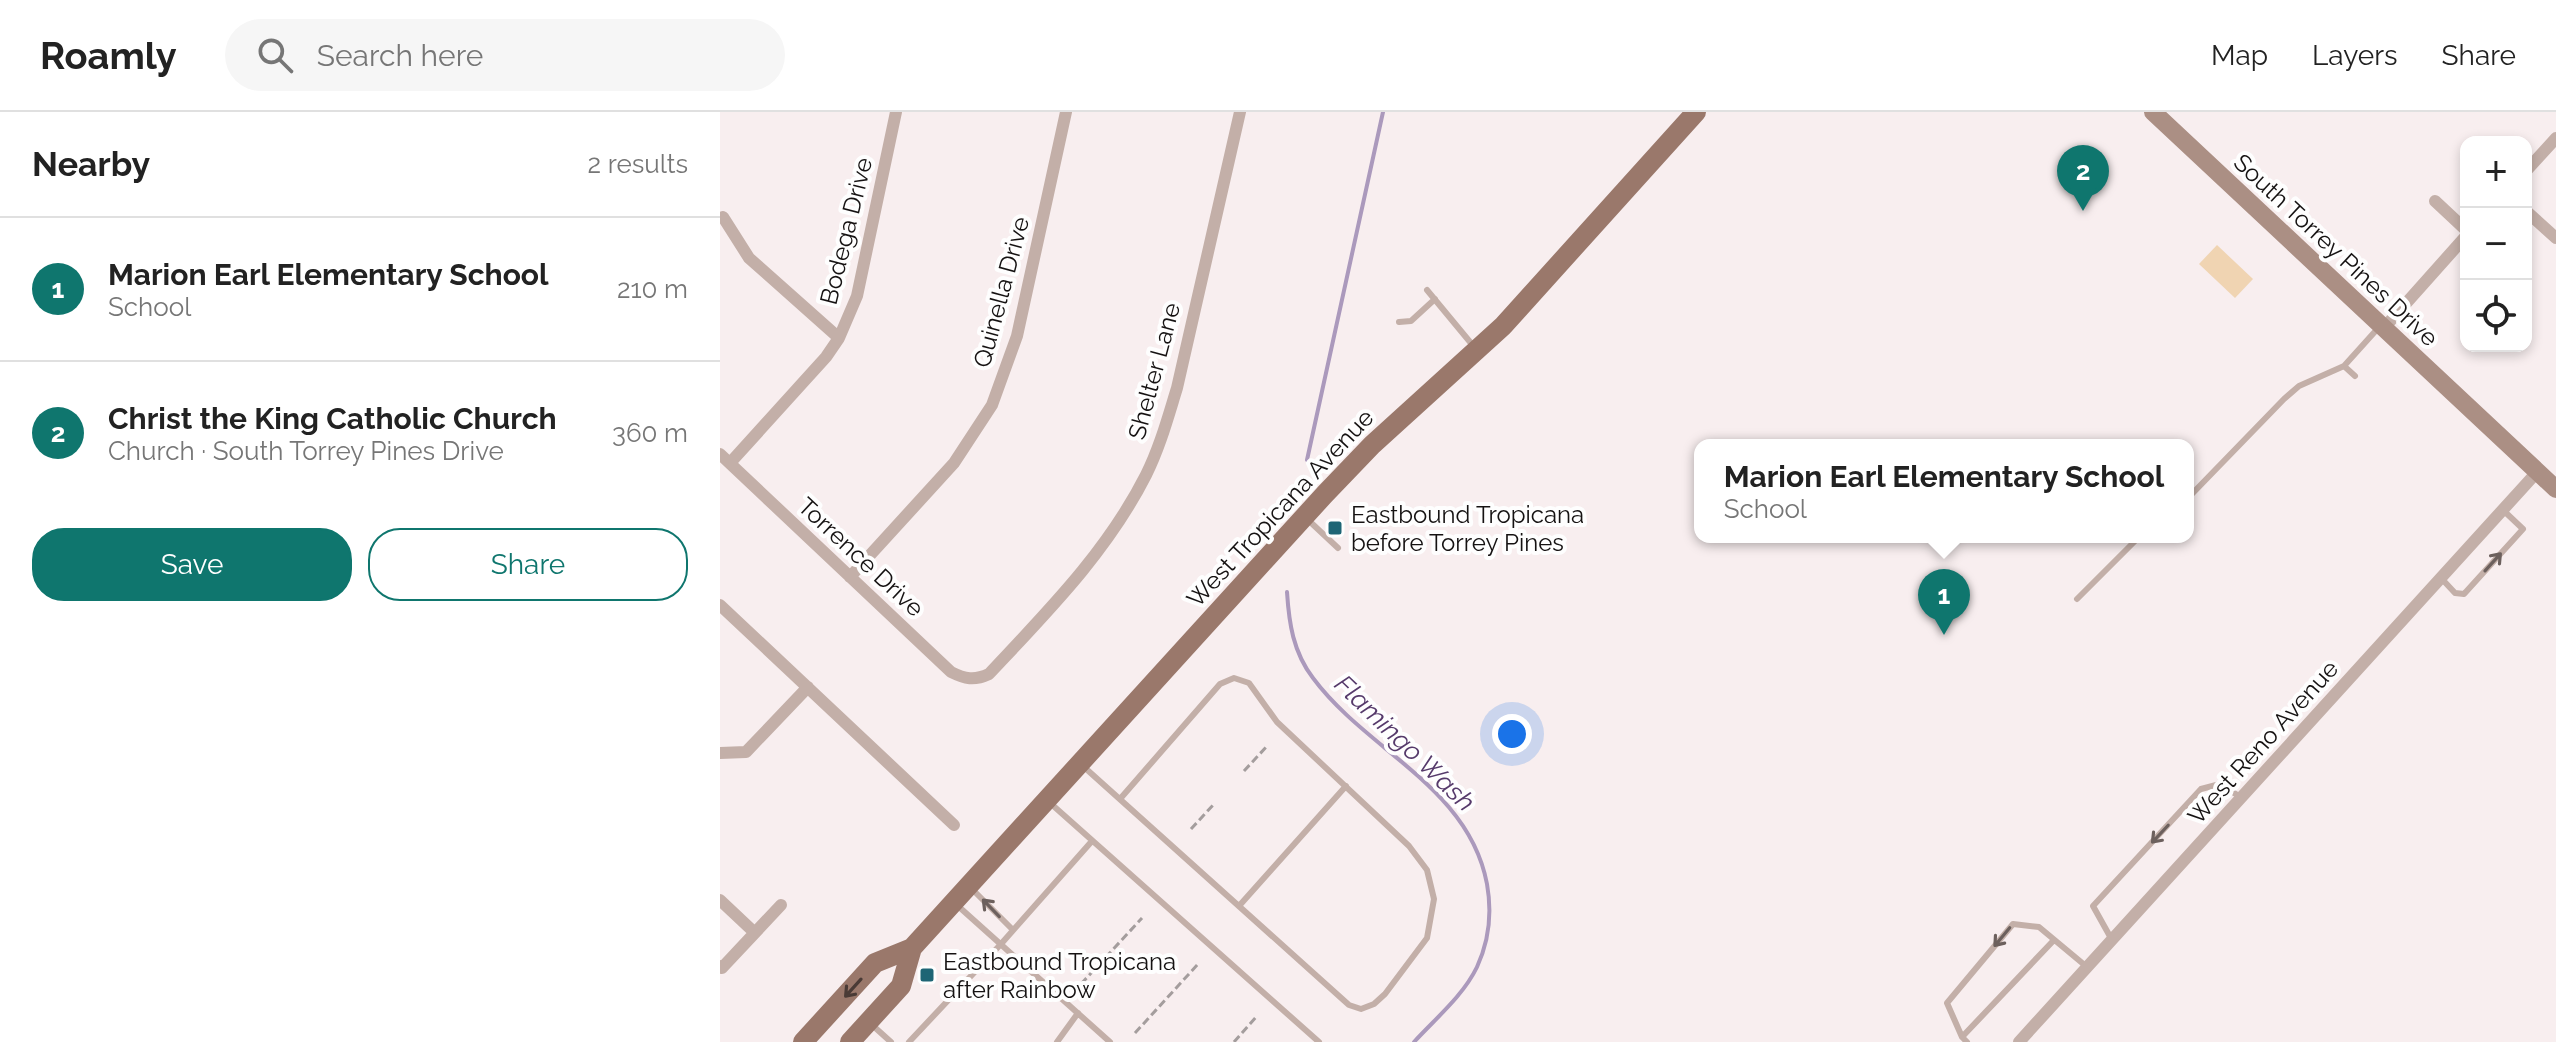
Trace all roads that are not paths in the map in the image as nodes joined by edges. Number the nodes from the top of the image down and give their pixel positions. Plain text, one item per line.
1 (896, 112) edge
2 (1066, 112) edge
3 (1240, 112) edge
4 (1696, 112) edge
5 (2153, 112) edge
6 (2556, 138) edge
7 (2532, 164) edge
8 (2435, 201) dead end
9 (2532, 216) edge
10 (723, 217) dead end
11 (2460, 224) edge
12 (2556, 238) edge
13 (2460, 242) edge
14 (1427, 290) dead end
15 (1435, 299) junction
16 (1399, 322) dead end
17 (2382, 326) junction
18 (839, 338) junction
19 (1477, 351) junction
20 (2344, 366) junction
21 (2355, 376) dead end
22 (725, 458) edge
23 (2538, 471) junction
24 (2556, 489) edge
25 (2194, 492) edge
26 (2503, 510) junction
27 (1304, 517) junction
28 (2133, 543) edge
29 (1338, 548) dead end
30 (850, 577) junction
31 (2441, 578) junction
32 (2077, 599) dead end
33 (720, 605) edge
34 (978, 679) joint
35 (808, 687) junction
36 (720, 753) edge
37 (1079, 763) junction
38 (1346, 786) junction
39 (2242, 798) junction
40 (1120, 799) junction
41 (1046, 800) junction
42 (954, 825) dead end
43 (1092, 841) junction
44 (968, 885) junction
45 (720, 900) edge
46 (953, 902) junction
47 (781, 905) dead end
48 (1239, 906) junction
49 (1013, 930) junction
50 (755, 933) junction
51 (2054, 940) junction
52 (2112, 940) junction
53 (1001, 944) junction
54 (912, 948) junction
55 (720, 966) edge
56 (2087, 967) junction
57 (1078, 1013) junction
58 (869, 1021) junction
59 (1102, 1035) junction
60 (1965, 1039) edge
61 (803, 1042) edge
62 (850, 1042) edge
63 (891, 1042) edge
64 (909, 1042) edge
65 (1057, 1042) edge
66 (1096, 1042) edge
67 (1110, 1042) edge
68 (1319, 1042) edge
69 (2019, 1042) edge

1 - 18 street, Bodega Drive
2 - 30 street, Quinella Drive
3 - 34 street, Shelter Lane
4 - 19 main road, West Tropicana Avenue
5 - 17 main road, South Torrey Pines Drive
6 - 7 street
8 - 11 street
9 - 12 street
10 - 18 street
13 - 17 street
14 - 15 lane
15 - 16 lane
15 - 19 lane
17 - 20 lane
17 - 23 main road, South Torrey Pines Drive
18 - 22 street, Bodega Drive
19 - 27 main road, West Tropicana Avenue
20 - 21 lane
20 - 25 lane
22 - 30 street, Torrence Drive
23 - 24 main road, South Torrey Pines Drive
23 - 26 street, West Reno Avenue
26 - 31 street, West Reno Avenue
31 -> 26 lane
27 - 29 lane
27 - 37 main road, West Tropicana Avenue
28 - 32 lane
30 - 34 street, Torrence Drive
31 - 39 street, West Reno Avenue
33 - 35 street
35 - 36 street
35 - 42 street
37 - 40 lane
37 - 41 main road, West Tropicana Avenue
38 - 40 lane
38 - 48 lane
38 - 48 lane
39 - 52 street, West Reno Avenue
39 -> 52 lane
40 - 48 lane
41 - 43 lane
41 - 44 main road, West Tropicana Avenue
43 - 49 lane
43 - 68 lane
44 - 46 main road, West Tropicana Avenue
49 -> 44 lane
45 - 50 street
46 - 53 lane
46 - 54 main road, West Tropicana Avenue
47 - 50 street
49 - 53 lane
50 - 55 street
51 - 56 lane
51 - 60 lane
51 -> 60 lane
52 - 56 street, West Reno Avenue
53 - 57 lane
53 - 64 lane
54 - 58 main road, West Tropicana Avenue
54 -> 61 main road, West Tropicana Avenue
56 - 69 street, West Reno Avenue
57 - 59 lane
57 - 65 lane
58 - 62 main road, West Tropicana Avenue
58 - 63 lane
59 - 66 lane
59 - 67 lane

